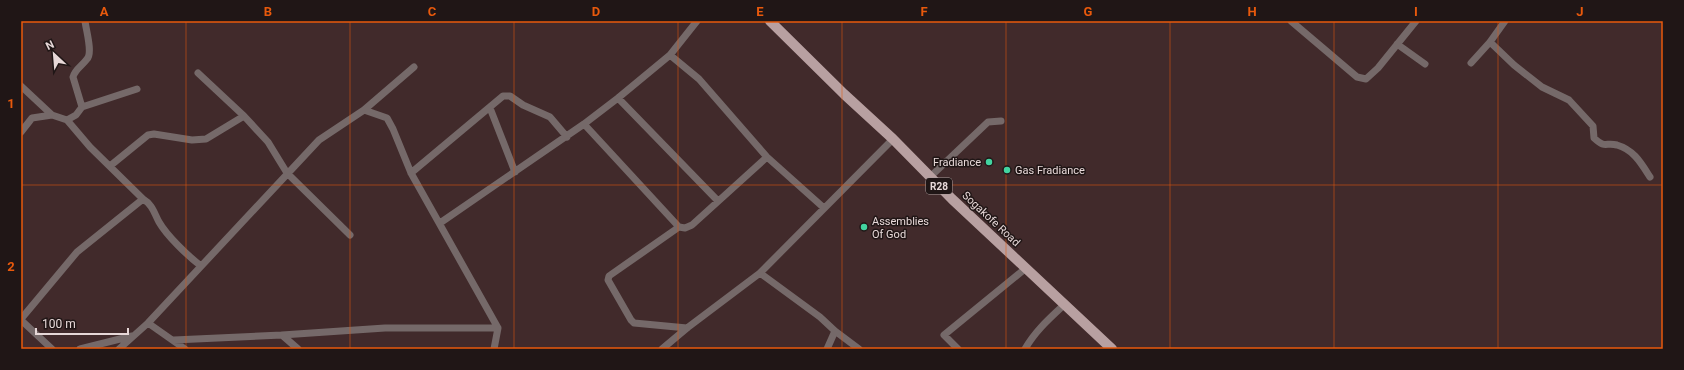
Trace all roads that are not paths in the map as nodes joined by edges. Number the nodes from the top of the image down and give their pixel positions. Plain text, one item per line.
1 (85, 21) edge
2 (697, 21) edge
3 (770, 21) edge
4 (1291, 21) edge
5 (1416, 21) edge
6 (1505, 21) edge
7 (1490, 42) junction
8 (1397, 44) junction
9 (670, 55) junction
10 (1471, 63) dead end
11 (1425, 64) dead end
12 (414, 68) dead end
13 (198, 73) dead end
14 (21, 86) edge
15 (138, 89) dead end
16 (618, 98) junction
17 (82, 107) junction
18 (490, 108) junction
19 (364, 110) junction
20 (52, 115) junction
21 (244, 116) junction
22 (67, 120) junction
23 (1001, 121) dead end
24 (584, 124) junction
25 (21, 132) edge
26 (567, 137) junction
27 (893, 139) junction
28 (767, 157) junction
29 (110, 166) junction
30 (515, 172) junction
31 (287, 173) junction
32 (412, 173) junction
33 (930, 177) junction
34 (1650, 177) dead end
35 (143, 199) junction
36 (718, 201) junction
37 (824, 208) junction
38 (440, 223) junction
39 (679, 227) junction
40 (350, 235) dead end
41 (201, 266) junction
42 (1026, 268) junction
43 (760, 273) junction
44 (1065, 304) junction
45 (21, 320) edge
46 (148, 323) junction
47 (498, 328) junction
48 (687, 328) junction
49 (836, 332) junction
50 (282, 335) junction
51 (133, 336) junction
52 (174, 340) junction
53 (52, 349) edge
54 (80, 349) edge
55 (120, 349) edge
56 (185, 349) edge
57 (298, 349) edge
58 (494, 349) edge
59 (662, 349) edge
60 (827, 349) edge
61 (859, 349) edge
62 (958, 349) edge
63 (1025, 349) edge
64 (1112, 349) edge

1 - 17 street
2 - 9 street
3 - 27 main road, Sogakofe Road / R28
4 - 8 street
5 - 8 street
6 - 7 street
7 - 10 street
7 - 34 street
8 - 11 street
9 - 16 street
9 - 28 street
12 - 19 street
13 - 21 street
14 - 20 street
15 - 17 street
16 - 24 street
16 - 36 street
17 - 22 street
18 - 26 street
18 - 30 street
18 - 32 street
19 - 31 street
19 - 32 street
20 - 22 street
20 - 25 street
21 - 29 street
21 - 31 street
22 - 29 street
23 - 33 street
24 - 26 street
24 - 39 street
26 - 30 street
27 - 33 main road, Sogakofe Road / R28
27 - 37 street
28 - 36 street
28 - 37 street
29 - 35 street
30 - 38 street
31 - 40 street
31 - 41 street
32 - 38 street
33 - 42 main road, Sogakofe Road / R28
35 - 41 street
35 - 45 street
36 - 39 street
37 - 43 street
38 - 47 street
39 - 48 street
41 - 46 street
42 - 44 main road, Sogakofe Road / R28
42 - 62 street
43 - 48 street
43 - 49 street
44 - 63 street
44 - 64 main road, Sogakofe Road / R28
45 - 53 street
46 - 51 street
46 - 52 street
47 - 50 street
47 - 58 street
48 - 59 street
49 - 60 street
49 - 61 street
50 - 52 street
50 - 57 street
51 - 54 street
51 - 55 street
52 - 56 street

